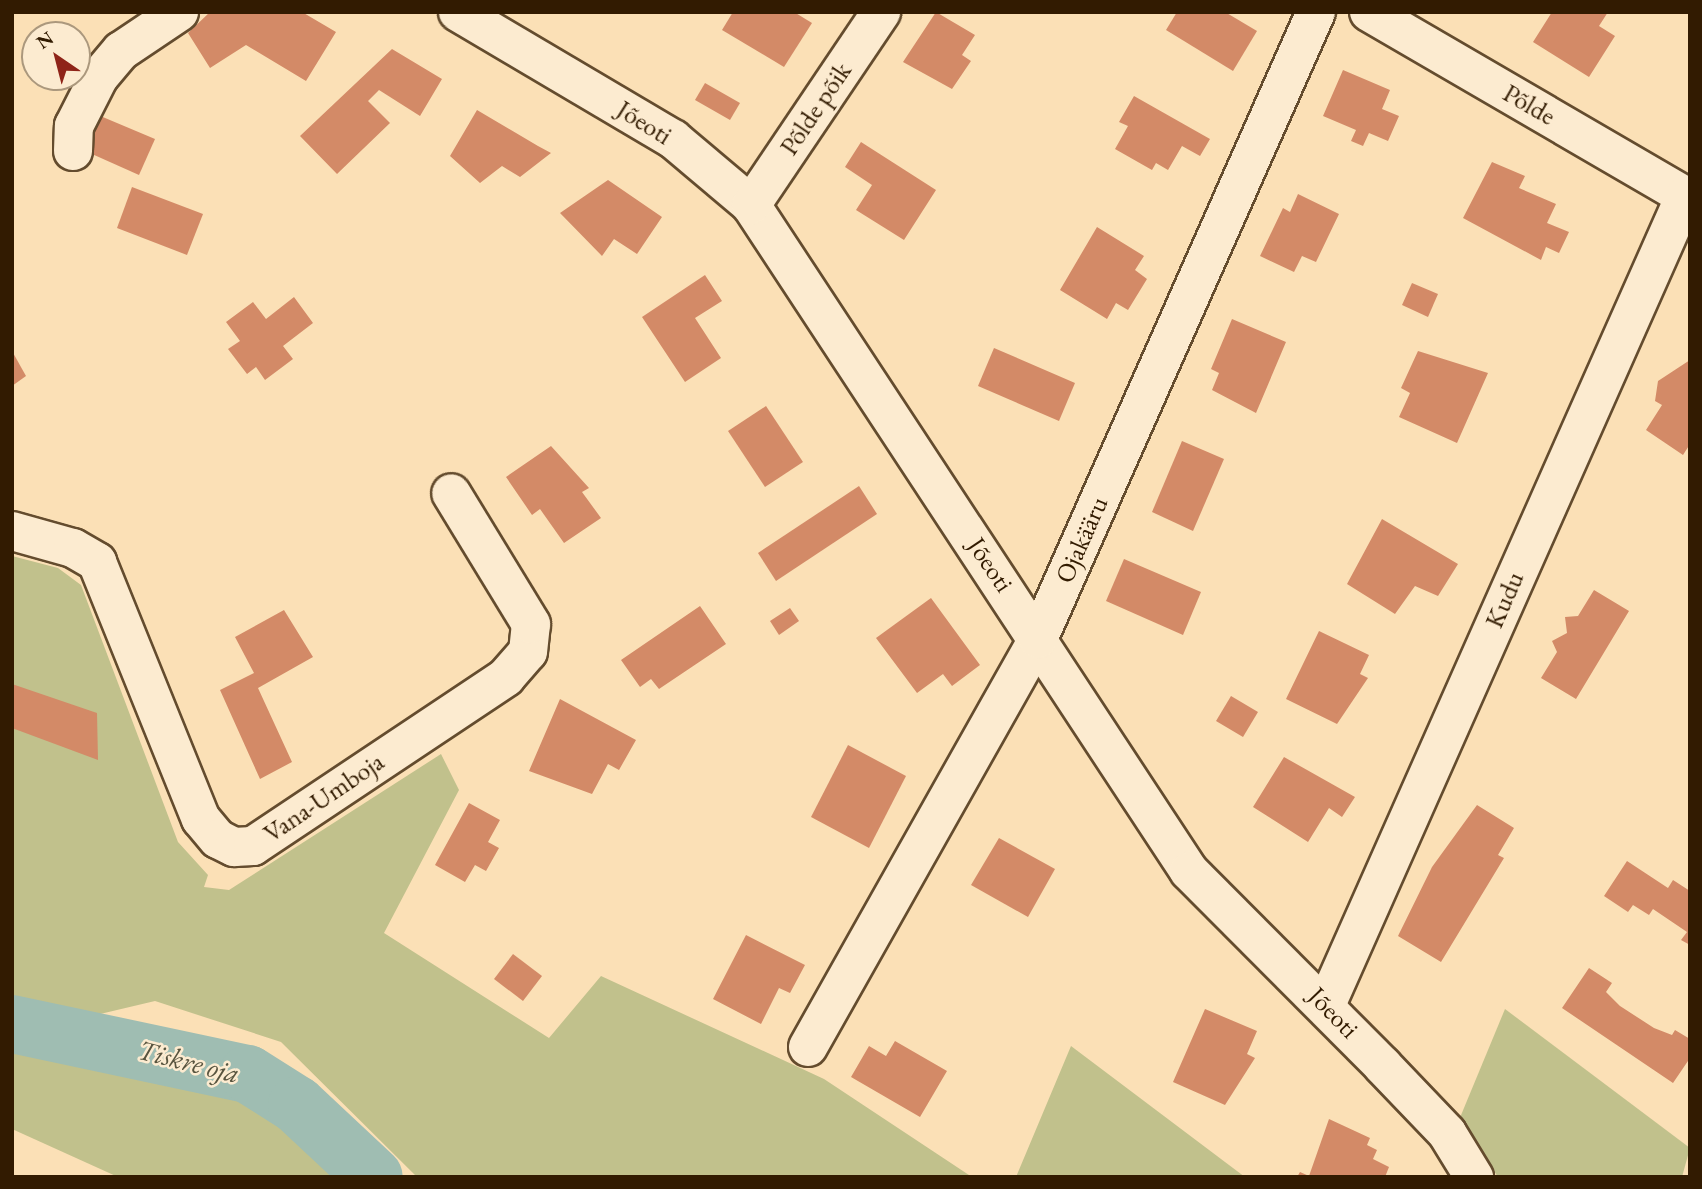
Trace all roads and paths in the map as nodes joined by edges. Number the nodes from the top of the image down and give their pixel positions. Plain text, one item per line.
1 (179, 12) edge
2 (458, 12) edge
3 (881, 12) edge
4 (1316, 12) edge
5 (1368, 12) edge
6 (73, 151) dead end
7 (1687, 197) edge
8 (751, 205) junction
9 (451, 492) dead end
10 (12, 531) edge
11 (1038, 639) junction
12 (1326, 1005) junction
13 (808, 1047) dead end
14 (1474, 1177) edge

1 - 6 street
2 - 8 street, Jõeoti
3 - 8 street, Põlde põik
4 - 11 street, Ojakääru
5 - 7 street, Põlde
7 - 12 street, Kudu
8 - 11 street, Jõeoti
9 - 10 street, Vana-Umboja
11 - 12 street, Jõeoti
11 - 13 street, Ojakääru
12 - 14 street, Jõeoti

